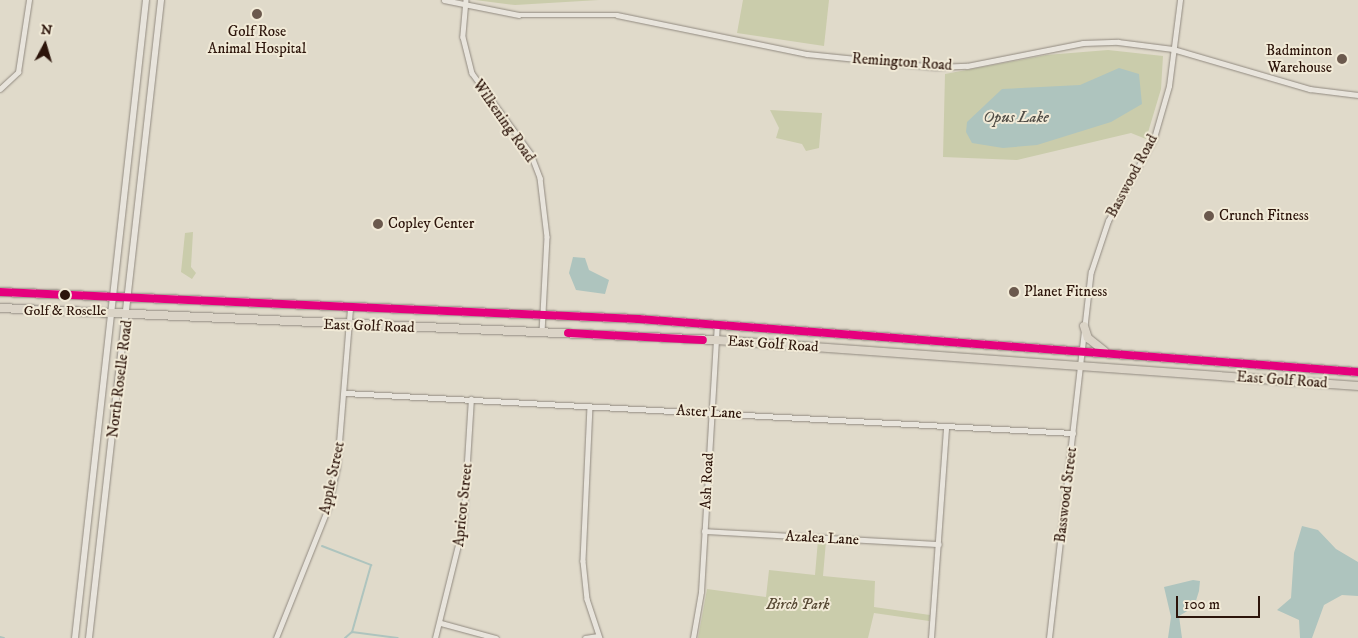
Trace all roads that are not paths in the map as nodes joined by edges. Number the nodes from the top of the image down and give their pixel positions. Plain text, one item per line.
1 (29, 0) edge
2 (146, 0) edge
3 (161, 0) edge
4 (444, 0) edge
5 (466, 0) edge
6 (1180, 0) edge
7 (466, 8) junction
8 (1173, 49) junction
9 (0, 89) edge
10 (1358, 95) edge
11 (0, 292) edge
12 (112, 298) junction
13 (129, 298) junction
14 (0, 308) edge
15 (350, 309) junction
16 (110, 314) junction
17 (128, 314) junction
18 (542, 316) junction
19 (717, 324) junction
20 (350, 326) junction
21 (1084, 326) junction
22 (542, 331) junction
23 (716, 340) junction
24 (1080, 351) junction
25 (1108, 354) junction
26 (1079, 364) junction
27 (1358, 372) edge
28 (1358, 386) edge
29 (346, 393) junction
30 (471, 399) junction
31 (590, 406) junction
32 (710, 412) junction
33 (946, 427) junction
34 (1073, 433) junction
35 (704, 531) junction
36 (939, 544) junction
37 (441, 623) junction
38 (599, 637) edge
39 (75, 638) edge
40 (89, 638) edge
41 (276, 638) edge
42 (435, 638) edge
43 (496, 638) edge
44 (585, 638) edge
45 (693, 638) edge
46 (931, 638) edge
47 (1049, 638) edge

1 - 9 street
2 - 12 main road, North Roselle Road
3 - 13 main road, North Roselle Road
4 - 7 street, Remington Road
5 - 7 street, Wilkening Road
6 - 8 street, Basswood Road
7 - 8 street, Remington Road
7 - 18 street, Wilkening Road
8 - 10 street, Remington Road
8 - 21 street, Basswood Road
11 - 12 main road, East Golf Road
12 - 13 main road, East Golf Road
12 - 16 main road, North Roselle Road
13 - 15 main road, East Golf Road
13 - 17 main road, North Roselle Road
14 - 16 main road, East Golf Road
15 - 18 main road, East Golf Road
15 - 20 street, Apple Street
16 - 17 main road, East Golf Road
16 - 39 main road, North Roselle Road
17 - 20 main road, East Golf Road
17 - 40 main road, North Roselle Road
18 - 19 main road, East Golf Road
18 - 22 street, Wilkening Road
19 - 23 street, Ash Road
19 - 24 main road, East Golf Road
20 - 22 main road, East Golf Road
20 - 29 street, Apple Street
21 - 24 street, Basswood Road
21 - 25 main road
22 - 23 main road, East Golf Road
23 - 26 main road, East Golf Road
23 - 32 street, Ash Road
24 - 25 main road, East Golf Road
24 - 26 street, Basswood Street
25 - 27 main road, East Golf Road
26 - 28 main road, East Golf Road
26 - 34 street, Basswood Street
29 - 30 street, Aster Lane
29 - 41 street, Apple Street
30 - 31 street, Aster Lane
30 - 37 street, Apricot Street
31 - 32 street, Aster Lane
31 - 38 street
32 - 33 street, Aster Lane
32 - 35 street, Ash Road
33 - 34 street, Aster Lane
33 - 36 street
34 - 47 street, Basswood Street
35 - 36 street, Azalea Lane
35 - 45 street, Ash Road
36 - 46 street
37 - 42 street, Apricot Street
37 - 43 street
38 - 44 street

